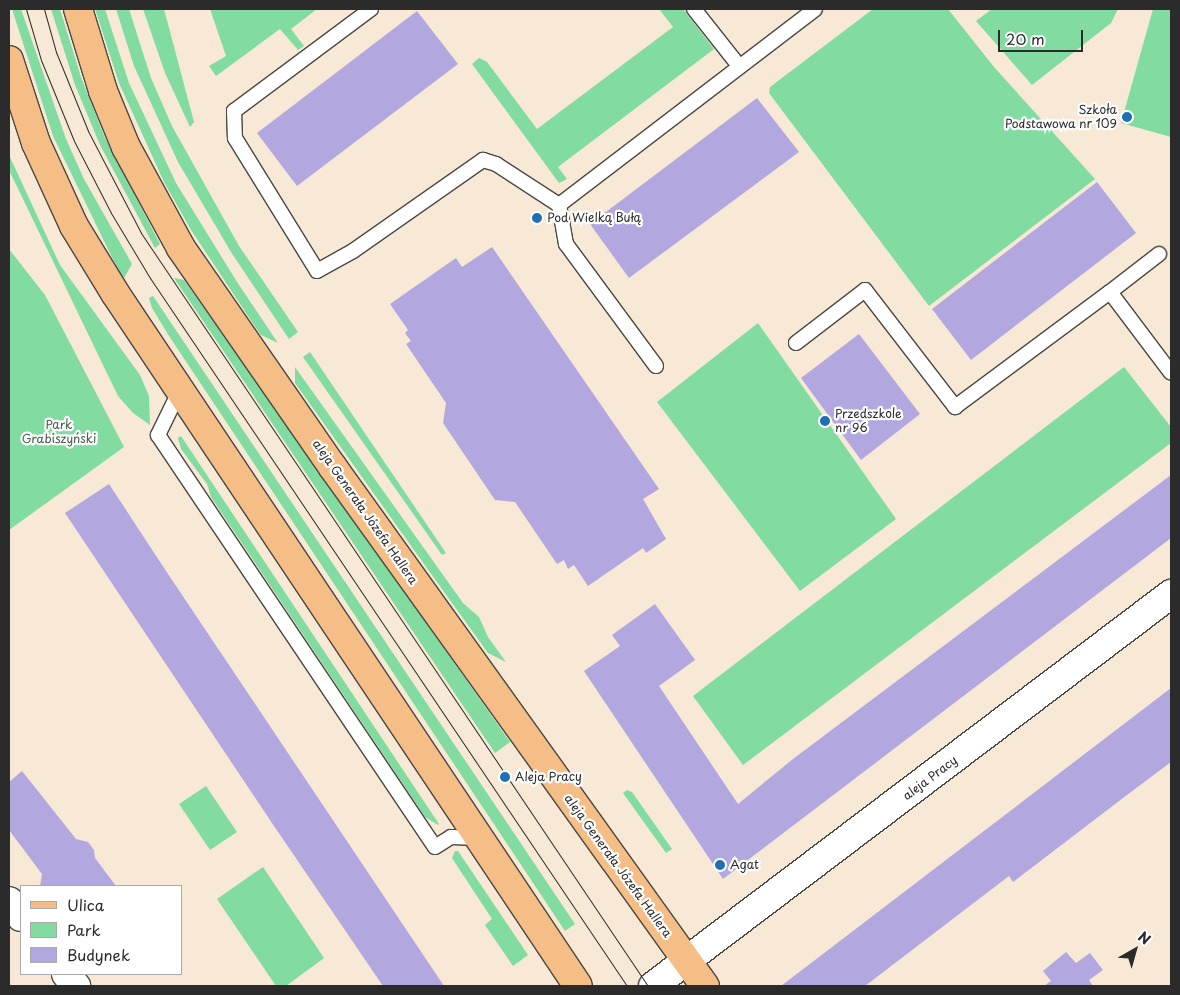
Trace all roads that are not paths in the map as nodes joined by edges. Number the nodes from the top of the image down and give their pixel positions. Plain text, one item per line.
1 (78, 9) edge
2 (371, 9) edge
3 (694, 9) edge
4 (815, 9) edge
5 (9, 66) edge
6 (739, 66) junction
7 (559, 205) junction
8 (1160, 254) dead end
9 (1110, 292) junction
10 (796, 343) dead end
11 (656, 366) dead end
12 (1171, 373) edge
13 (180, 392) junction
14 (1171, 594) edge
15 (481, 838) junction
16 (9, 901) edge
17 (20, 916) edge
18 (687, 960) junction
19 (67, 975) edge
20 (76, 986) edge
21 (578, 986) edge
22 (653, 986) edge
23 (705, 986) edge

1 - 18 main road, aleja Generała Józefa Hallera
2 - 7 lane
3 - 6 lane
4 - 6 lane
5 - 13 main road
6 - 7 lane
7 - 11 lane
8 - 9 lane
9 - 10 lane
9 - 12 lane
13 - 15 main road
13 - 15 lane
14 - 18 street, aleja Pracy
15 - 21 main road
16 - 17 street
18 - 22 street, aleja Pracy
18 - 23 main road, aleja Generała Józefa Hallera
19 - 20 street

